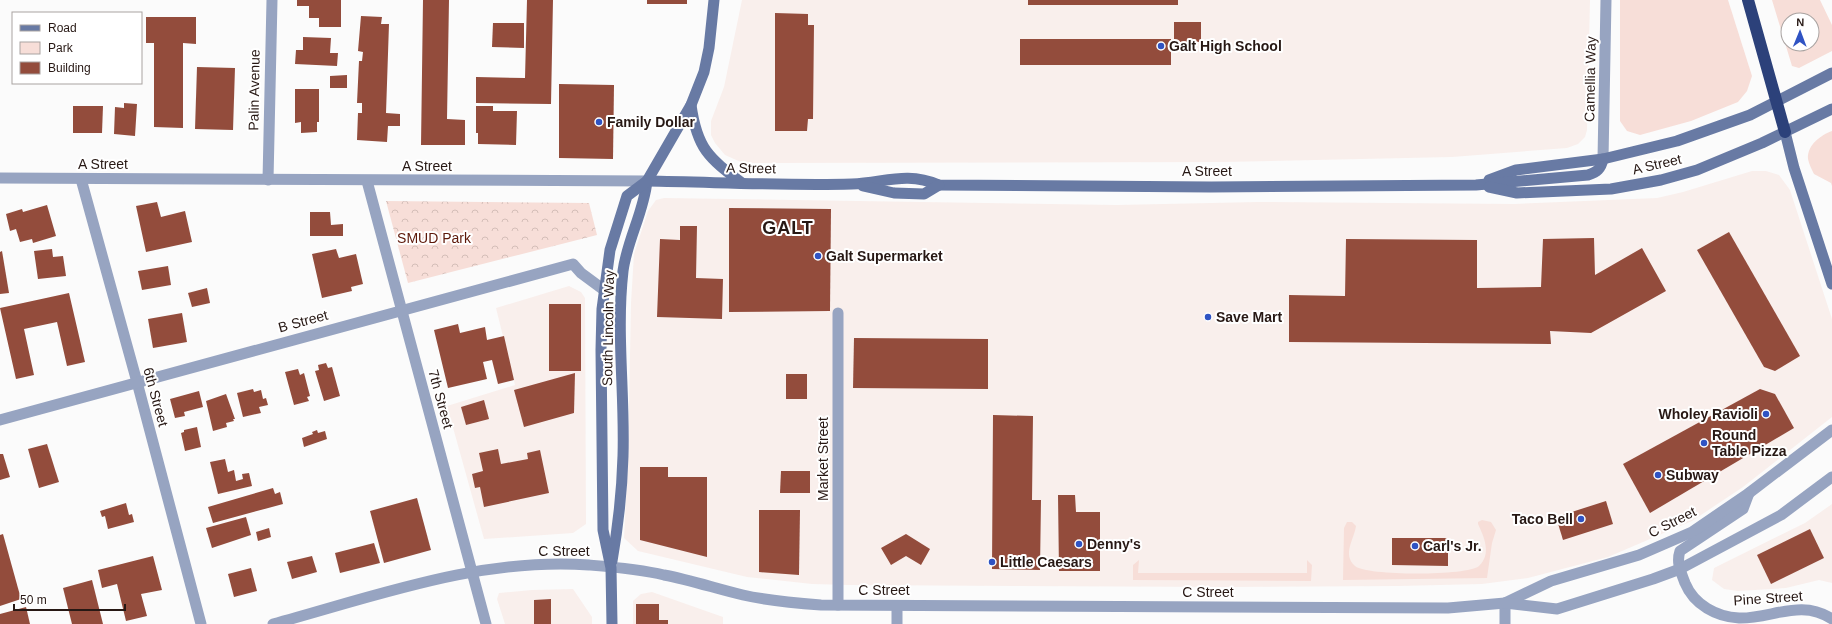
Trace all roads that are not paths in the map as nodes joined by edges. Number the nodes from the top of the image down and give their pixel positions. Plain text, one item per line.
1 (272, 0) edge
2 (714, 0) edge
3 (1606, 0) edge
4 (1748, 0) edge
5 (1832, 73) edge
6 (1777, 102) junction
7 (691, 105) junction
8 (1829, 111) edge
9 (1785, 132) junction
10 (1603, 159) junction
11 (0, 178) edge
12 (81, 179) junction
13 (268, 180) junction
14 (367, 181) junction
15 (647, 181) junction
16 (742, 183) junction
17 (1476, 185) junction
18 (1832, 284) edge
19 (604, 290) junction
20 (402, 310) junction
21 (838, 314) dead end
22 (137, 382) junction
23 (0, 420) edge
24 (1832, 430) edge
25 (1832, 477) edge
26 (1749, 493) junction
27 (610, 568) junction
28 (1680, 569) junction
29 (472, 572) junction
30 (1505, 603) junction
31 (838, 605) junction
32 (897, 606) junction
33 (1832, 619) edge
34 (201, 624) edge
35 (273, 624) edge
36 (486, 624) edge
37 (612, 624) edge
38 (897, 624) edge
39 (1505, 624) edge

1 - 13 street, Palin Avenue
2 - 7 main road
3 - 10 street, Camellia Way
4 - 6 highway
5 - 6 main road, A Street
6 - 9 highway
6 - 10 main road, A Street
7 - 15 main road
7 - 16 main road
8 - 9 main road, A Street
9 - 17 main road, A Street
9 - 18 main road
10 - 17 main road, A Street
11 - 12 street, A Street
12 - 13 street, A Street
12 - 22 street, 6th Street
13 - 14 street, A Street
14 - 15 street, A Street
14 - 20 street, 7th Street
15 - 16 main road, A Street
15 - 19 main road, South Lincoln Way
15 - 27 main road, South Lincoln Way
16 - 17 main road, A Street
19 - 20 street, B Street
19 - 27 main road, South Lincoln Way
20 - 22 street, B Street
20 - 29 street, 7th Street
21 - 31 street, Market Street
22 - 23 street, B Street
22 - 34 street, 6th Street
24 - 26 street, C Street
25 - 28 street, C Street
26 - 28 street
26 - 30 street, C Street
27 - 29 street, C Street
27 - 31 street, C Street
27 - 37 main road, South Lincoln Way
28 - 30 street, C Street
28 - 33 street, Pine Street
29 - 35 street, C Street
29 - 36 street, 7th Street
30 - 32 street, C Street
30 - 39 street
31 - 32 street, C Street
32 - 38 street

